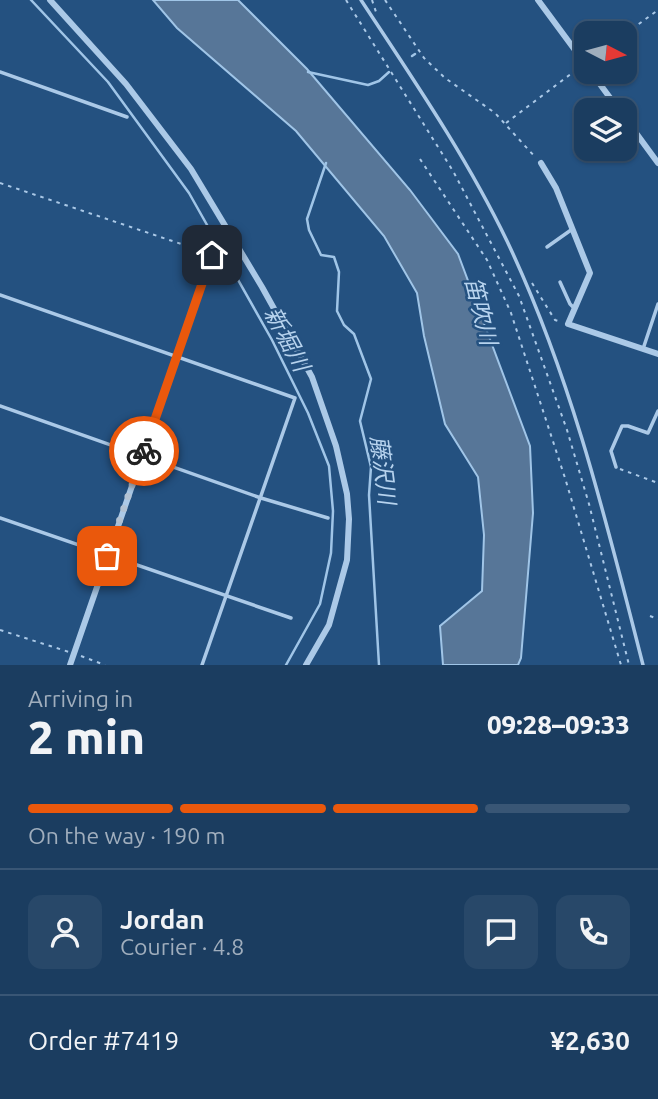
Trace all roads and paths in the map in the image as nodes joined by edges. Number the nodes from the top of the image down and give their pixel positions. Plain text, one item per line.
1 (50, 0) edge
2 (346, 0) edge
3 (361, 0) edge
4 (385, 0) edge
5 (538, 0) edge
6 (658, 10) edge
7 (637, 25) edge
8 (574, 48) edge
9 (0, 72) edge
10 (574, 73) edge
11 (127, 117) dead end
12 (505, 124) junction
13 (637, 134) edge
14 (420, 159) dead end
15 (541, 163) joint
16 (658, 163) edge
17 (0, 183) edge
18 (573, 229) junction
19 (547, 247) dead end
20 (212, 255) joint
21 (521, 273) junction
22 (560, 282) dead end
23 (0, 295) edge
24 (658, 304) edge
25 (575, 309) junction
26 (560, 322) dead end
27 (643, 349) junction
28 (658, 354) edge
29 (177, 356) junction
30 (0, 405) edge
31 (658, 411) edge
32 (143, 455) junction
33 (616, 467) joint
34 (658, 483) edge
35 (261, 498) junction
36 (0, 518) edge
37 (328, 518) dead end
38 (107, 556) junction
39 (226, 596) junction
40 (650, 616) dead end
41 (291, 618) dead end
42 (658, 619) edge
43 (0, 630) edge
44 (74, 654) junction
45 (70, 665) edge
46 (105, 665) edge
47 (202, 665) edge
48 (306, 665) edge
49 (621, 665) edge
50 (628, 665) edge
51 (643, 665) edge

1 - 48 street
2 - 50 path
3 - 21 lane
4 - 12 path
5 - 8 street
6 - 7 path
9 - 11 lane
10 - 12 path
12 - 15 path
13 - 16 street
14 - 49 path
15 - 18 street
17 - 20 path
18 - 19 lane
18 - 25 street
20 - 29 street
21 - 26 path
21 - 51 lane
22 - 25 lane
23 - 29 lane
24 - 27 lane
25 - 27 street
27 - 28 street
29 - 32 street
29 - 35 lane
30 - 32 lane
31 - 33 lane
32 - 35 lane
32 - 38 street
33 - 34 path
35 - 37 lane
35 - 39 lane
36 - 38 lane
38 - 39 lane
38 - 44 street
39 - 41 lane
39 - 47 lane
40 - 42 path
43 - 44 path
44 - 45 street
44 - 46 path

